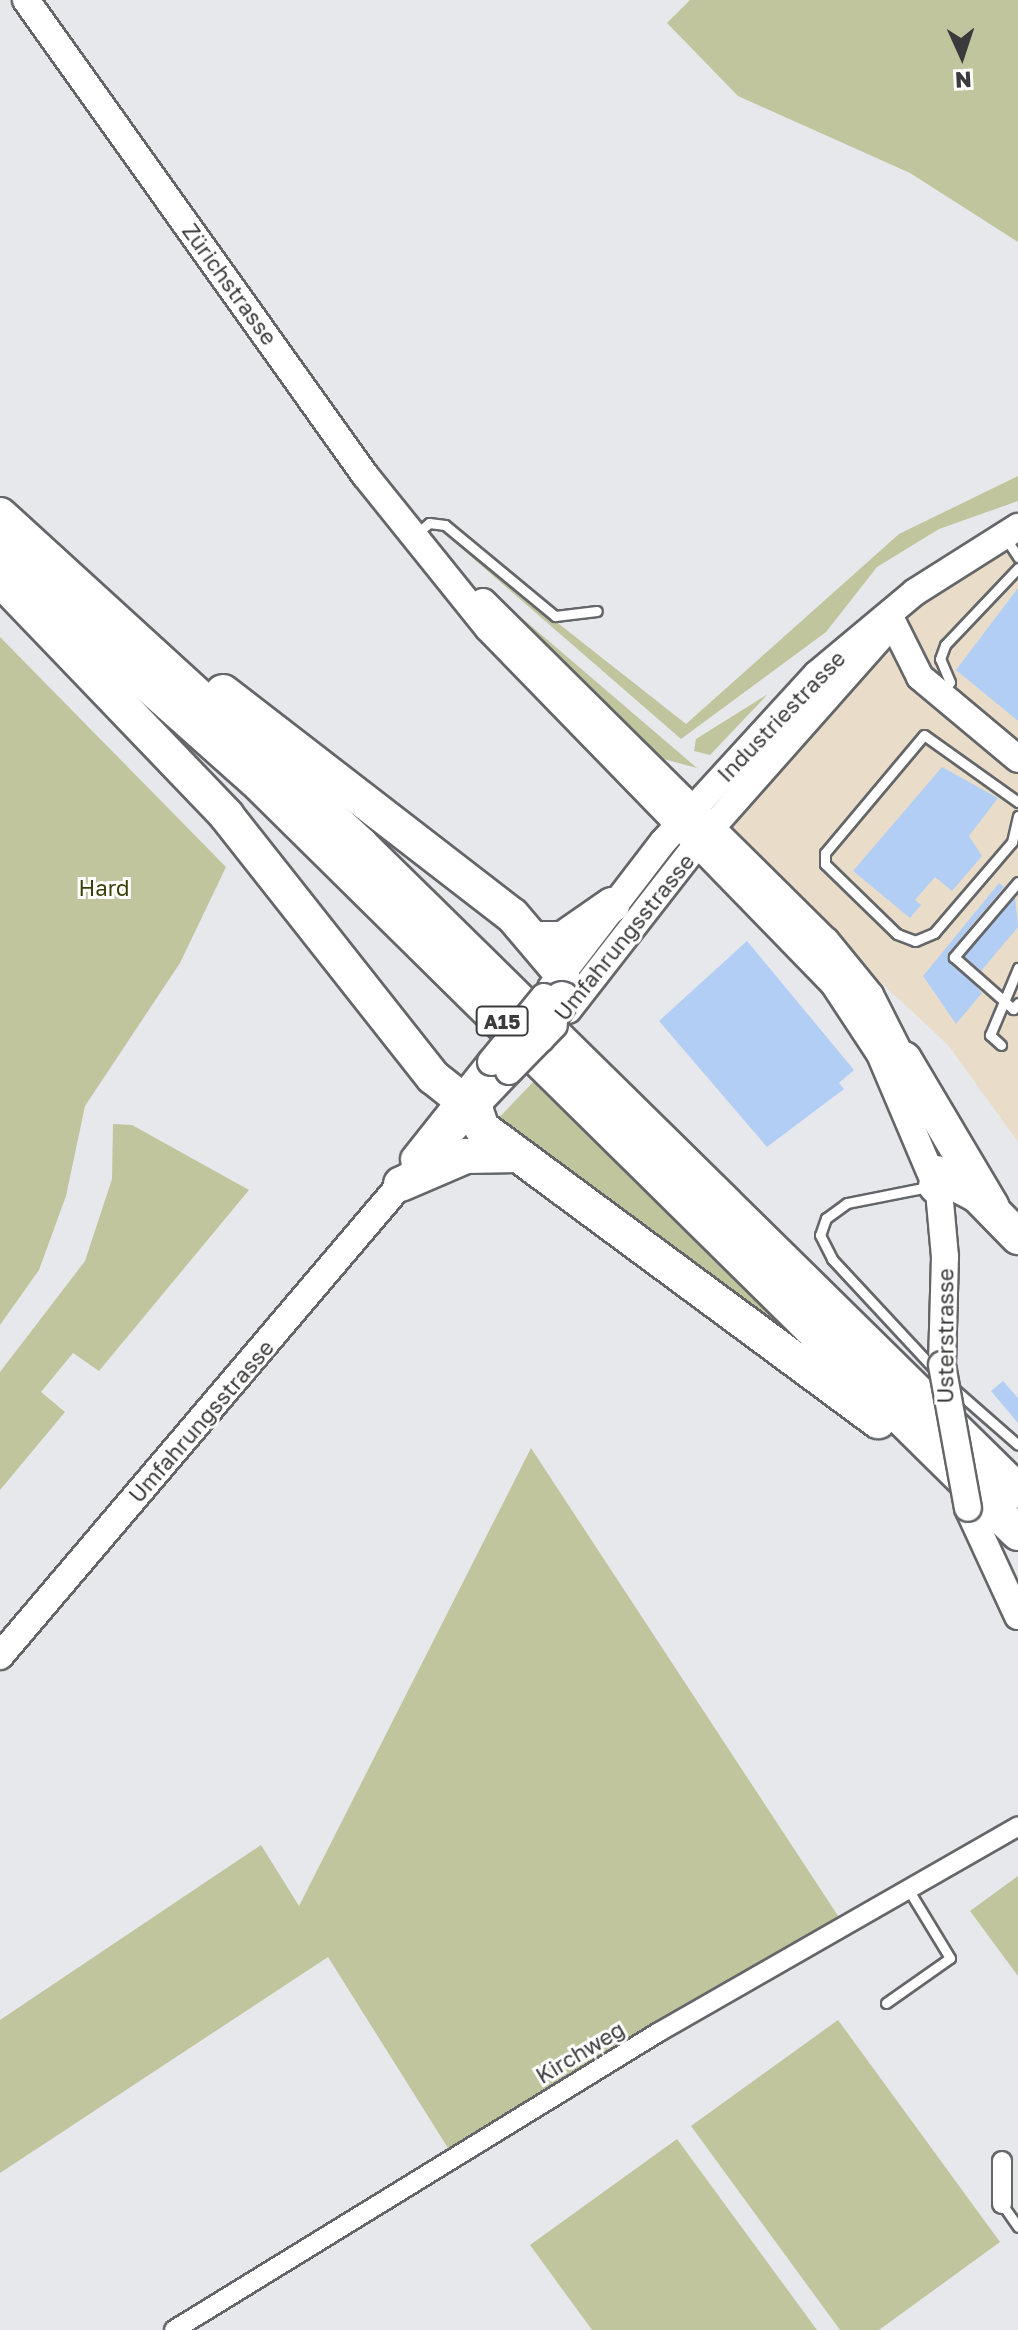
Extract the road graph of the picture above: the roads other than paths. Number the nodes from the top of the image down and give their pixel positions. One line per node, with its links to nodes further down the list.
1 (26, 0): 4 (main road, Zürichstrasse)
2 (0, 515): 9 (highway, A15)
3 (1010, 530): 6 (lane); 11 (main road, Industriestrasse)
4 (414, 537): 10 (lane); 18 (main road, Zürichstrasse)
5 (0, 553): 37 (highway, A15)
6 (1018, 557)
7 (1018, 568): 14 (lane)
8 (0, 579): 30 (highway)
9 (77, 586): 21 (highway); 37 (highway, A15)
10 (597, 611)
11 (889, 615): 12 (main road, Industriestrasse); 13 (main road); 18 (main road, Industriestrasse)
12 (858, 662): 13 (main road); 18 (main road, Industriestrasse)
13 (911, 667): 14 (main road)
14 (941, 696): 15 (main road)
15 (1018, 759)
16 (1018, 802): 17 (lane)
17 (1018, 816)
18 (696, 825): 20 (main road, Umfahrungsstrasse); 23 (main road, Umfahrungsstrasse); 28 (main road, Usterstrasse); 33 (main road, Usterstrasse)
19 (1018, 882): 24 (lane)
20 (612, 905): 21 (highway); 23 (main road, Umfahrungsstrasse)
21 (538, 939): 23 (highway)
22 (1018, 968): 24 (lane)
23 (559, 995): 26 (highway, bridge); 29 (main road, Umfahrungsstrasse, bridge)
24 (1004, 1002): 25 (lane); 27 (lane)
25 (1018, 1003)
26 (538, 1036): 29 (main road, Umfahrungsstrasse, bridge)
27 (1001, 1045)
28 (904, 1059): 33 (main road, Usterstrasse); 34 (highway)
29 (500, 1066): 30 (main road, Umfahrungsstrasse)
30 (468, 1103): 31 (highway); 32 (main road, Umfahrungsstrasse)
31 (518, 1155): 32 (highway); 37 (highway)
32 (401, 1184): 40 (main road, Umfahrungsstrasse)
33 (936, 1186): 34 (highway); 36 (lane); 39 (main road, Usterstrasse, bridge)
34 (992, 1207): 35 (highway)
35 (1018, 1237)
36 (1018, 1445)
37 (1004, 1499): 38 (highway, A15)
38 (1018, 1533)
39 (1018, 1616)
40 (0, 1656)
41 (1018, 1826): 42 (street, Kirchweg)
42 (908, 1889): 43 (lane); 47 (street, Kirchweg)
43 (886, 2003)
44 (1002, 2161): 45 (street)
45 (1002, 2204): 46 (lane)
46 (1018, 2227)
47 (174, 2330)

